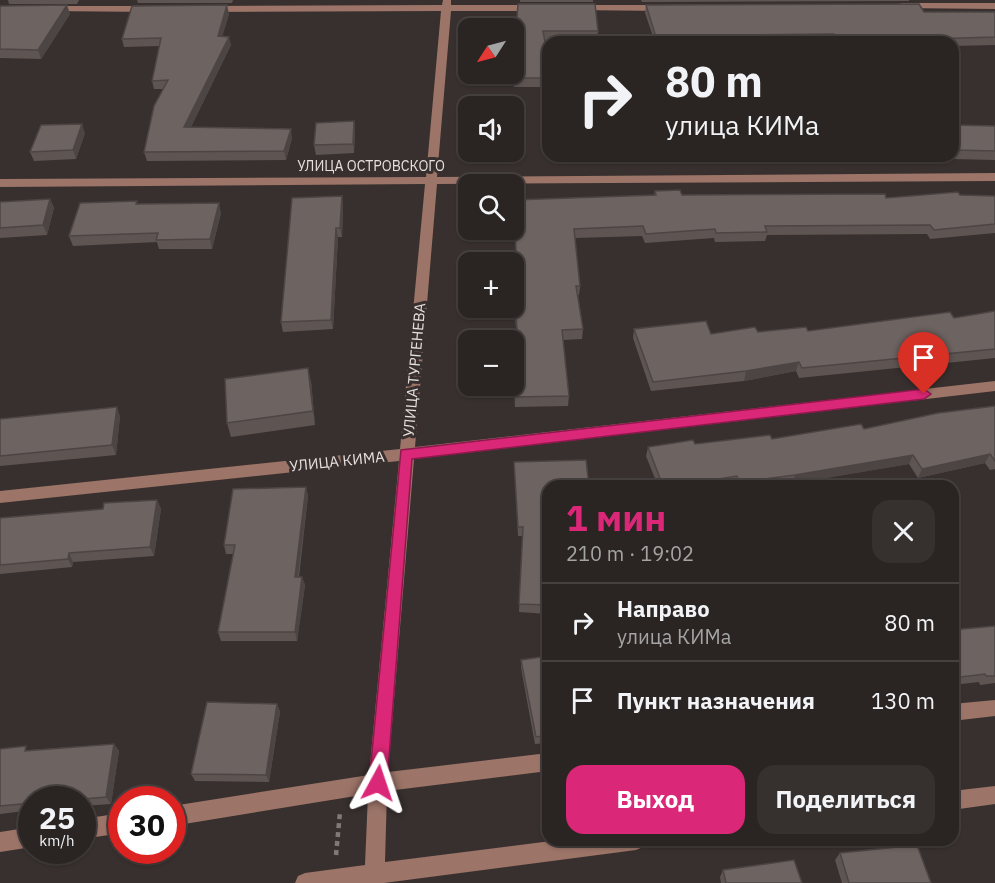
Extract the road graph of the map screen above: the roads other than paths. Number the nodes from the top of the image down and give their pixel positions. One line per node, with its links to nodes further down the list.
1 (447, 4): 4 (street); 9 (street); 11 (street, УЛИЦА ТУРГЕНЕВА)
2 (888, 6): 3 (street)
3 (995, 6)
4 (542, 8)
5 (566, 8): 6 (street)
6 (673, 8)
7 (35, 9): 8 (street)
8 (165, 9)
9 (200, 9)
10 (995, 177): 11 (street, УЛИЦА ОСТРОВСКОГО)
11 (432, 180): 12 (street, УЛИЦА ОСТРОВСКОГО); 14 (street, УЛИЦА ТУРГЕНЕВА)
12 (0, 183)
13 (995, 386): 14 (street, УЛИЦА КИМА)
14 (406, 454): 15 (street, УЛИЦА КИМА); 19 (street, УЛИЦА ТУРГЕНЕВА)
15 (0, 497)
16 (995, 708): 17 (street)
17 (959, 712)
18 (542, 763): 19 (street)
19 (378, 783): 22 (street); 26 (street, УЛИЦА ТУРГЕНЕВА)
20 (995, 795): 21 (street)
21 (959, 800)
22 (186, 814)
23 (18, 839): 24 (street)
24 (0, 842)
25 (595, 846): 26 (street)
26 (374, 878): 27 (street)
27 (305, 883)

